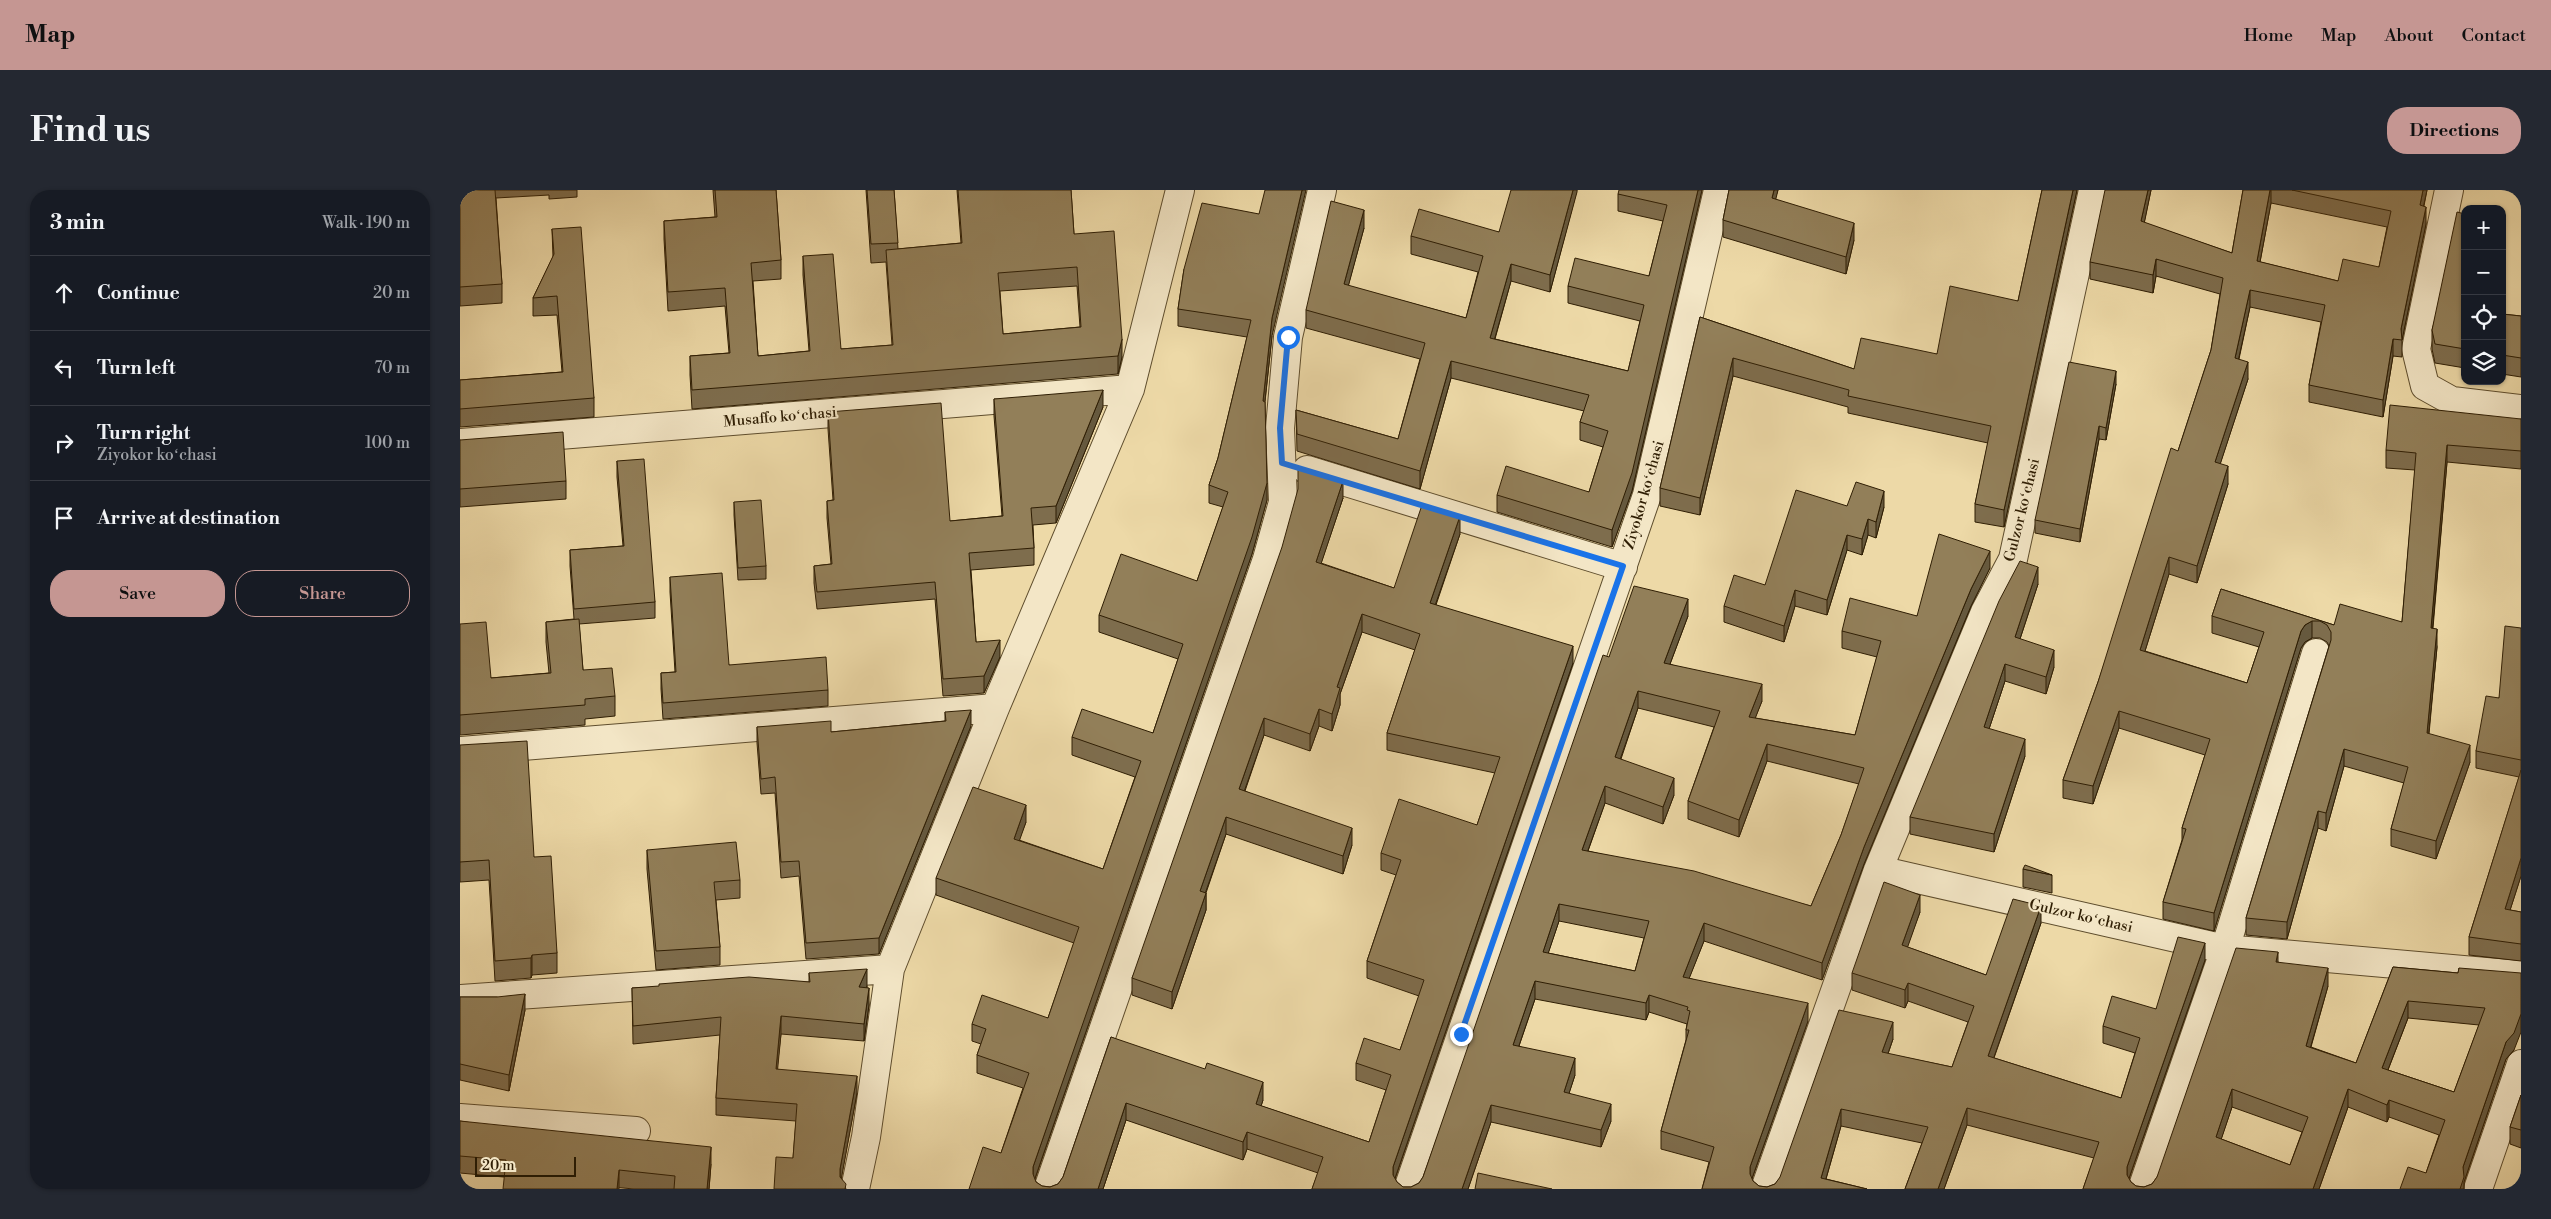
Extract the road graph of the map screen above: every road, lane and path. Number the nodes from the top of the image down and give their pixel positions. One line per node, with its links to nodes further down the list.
1 (1180, 190): 6 (street)
2 (1322, 190): 9 (street)
3 (1718, 190): 10 (street, Ziyokor koʻchasi)
4 (2093, 190): 14 (street, Gulzor koʻchasi)
5 (2449, 190): 7 (street)
6 (1130, 389): 8 (street, Musaffo koʻchasi); 12 (street)
7 (2521, 409)
8 (460, 443)
9 (1282, 463): 10 (street); 23 (street)
10 (1623, 566): 24 (street, Ziyokor koʻchasi)
11 (2316, 653): 15 (street)
12 (995, 708): 13 (street); 16 (street)
13 (460, 751)
14 (1878, 870): 15 (street, Gulzor koʻchasi); 25 (street, Gulzor koʻchasi)
15 (2225, 949): 17 (street, Gulzor koʻchasi); 26 (street)
16 (890, 969): 18 (street); 22 (street)
17 (2521, 976)
18 (460, 999)
19 (2521, 1064): 27 (street)
20 (460, 1118): 21 (street)
21 (636, 1132)
22 (855, 1189)
23 (1048, 1189)
24 (1408, 1189)
25 (1764, 1189)
26 (2142, 1189)
27 (2478, 1189)

